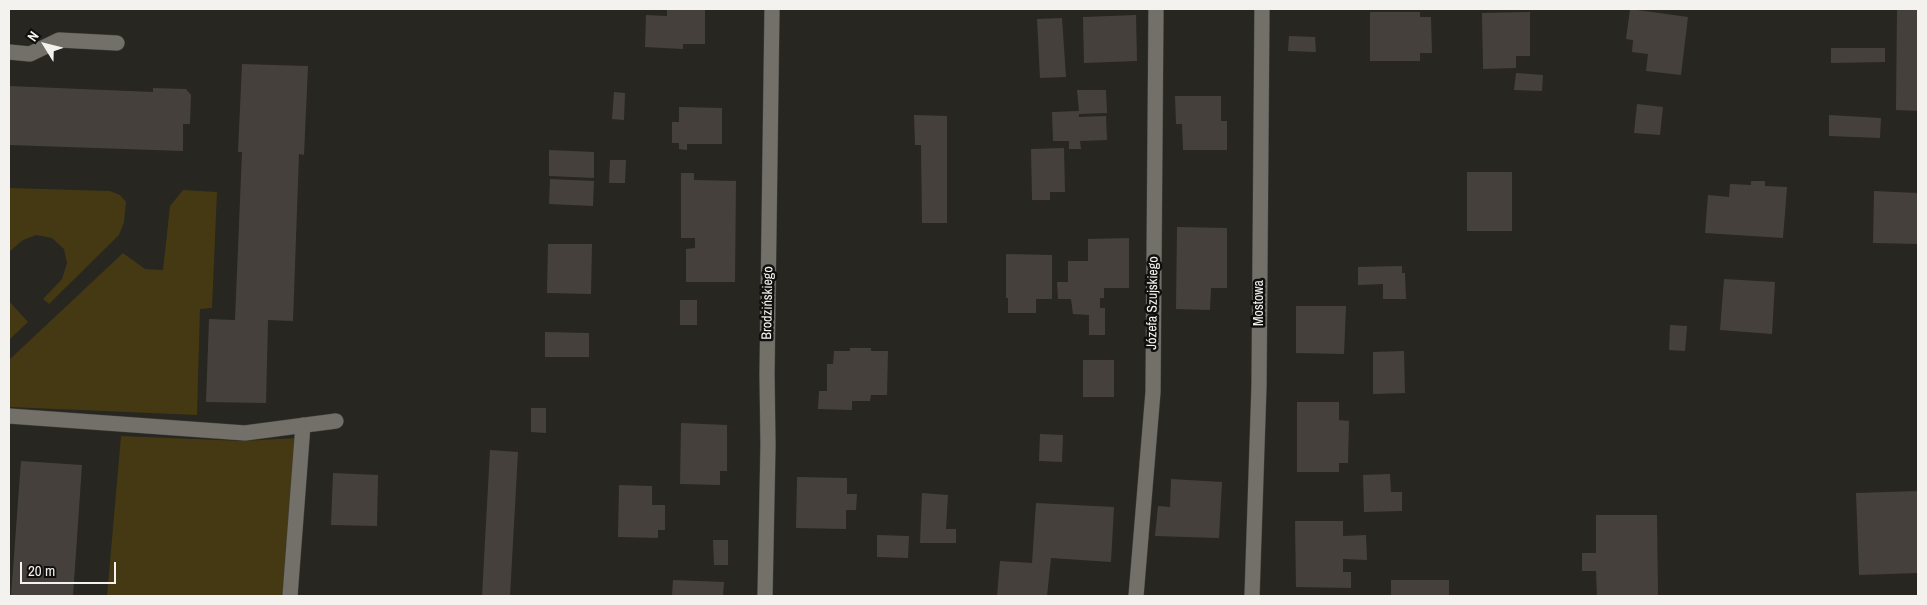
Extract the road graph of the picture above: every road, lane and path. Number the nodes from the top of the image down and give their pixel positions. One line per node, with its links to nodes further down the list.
1 (772, 9): 10 (street, Brodzińskiego)
2 (1156, 9): 11 (street, Józefa Szujskiego)
3 (1262, 9): 12 (street, Mostowa)
4 (118, 43): 5 (street)
5 (9, 52)
6 (9, 416): 8 (street)
7 (336, 421): 8 (street)
8 (303, 425): 9 (street)
9 (290, 596)
10 (765, 596)
11 (1136, 596)
12 (1252, 596)

